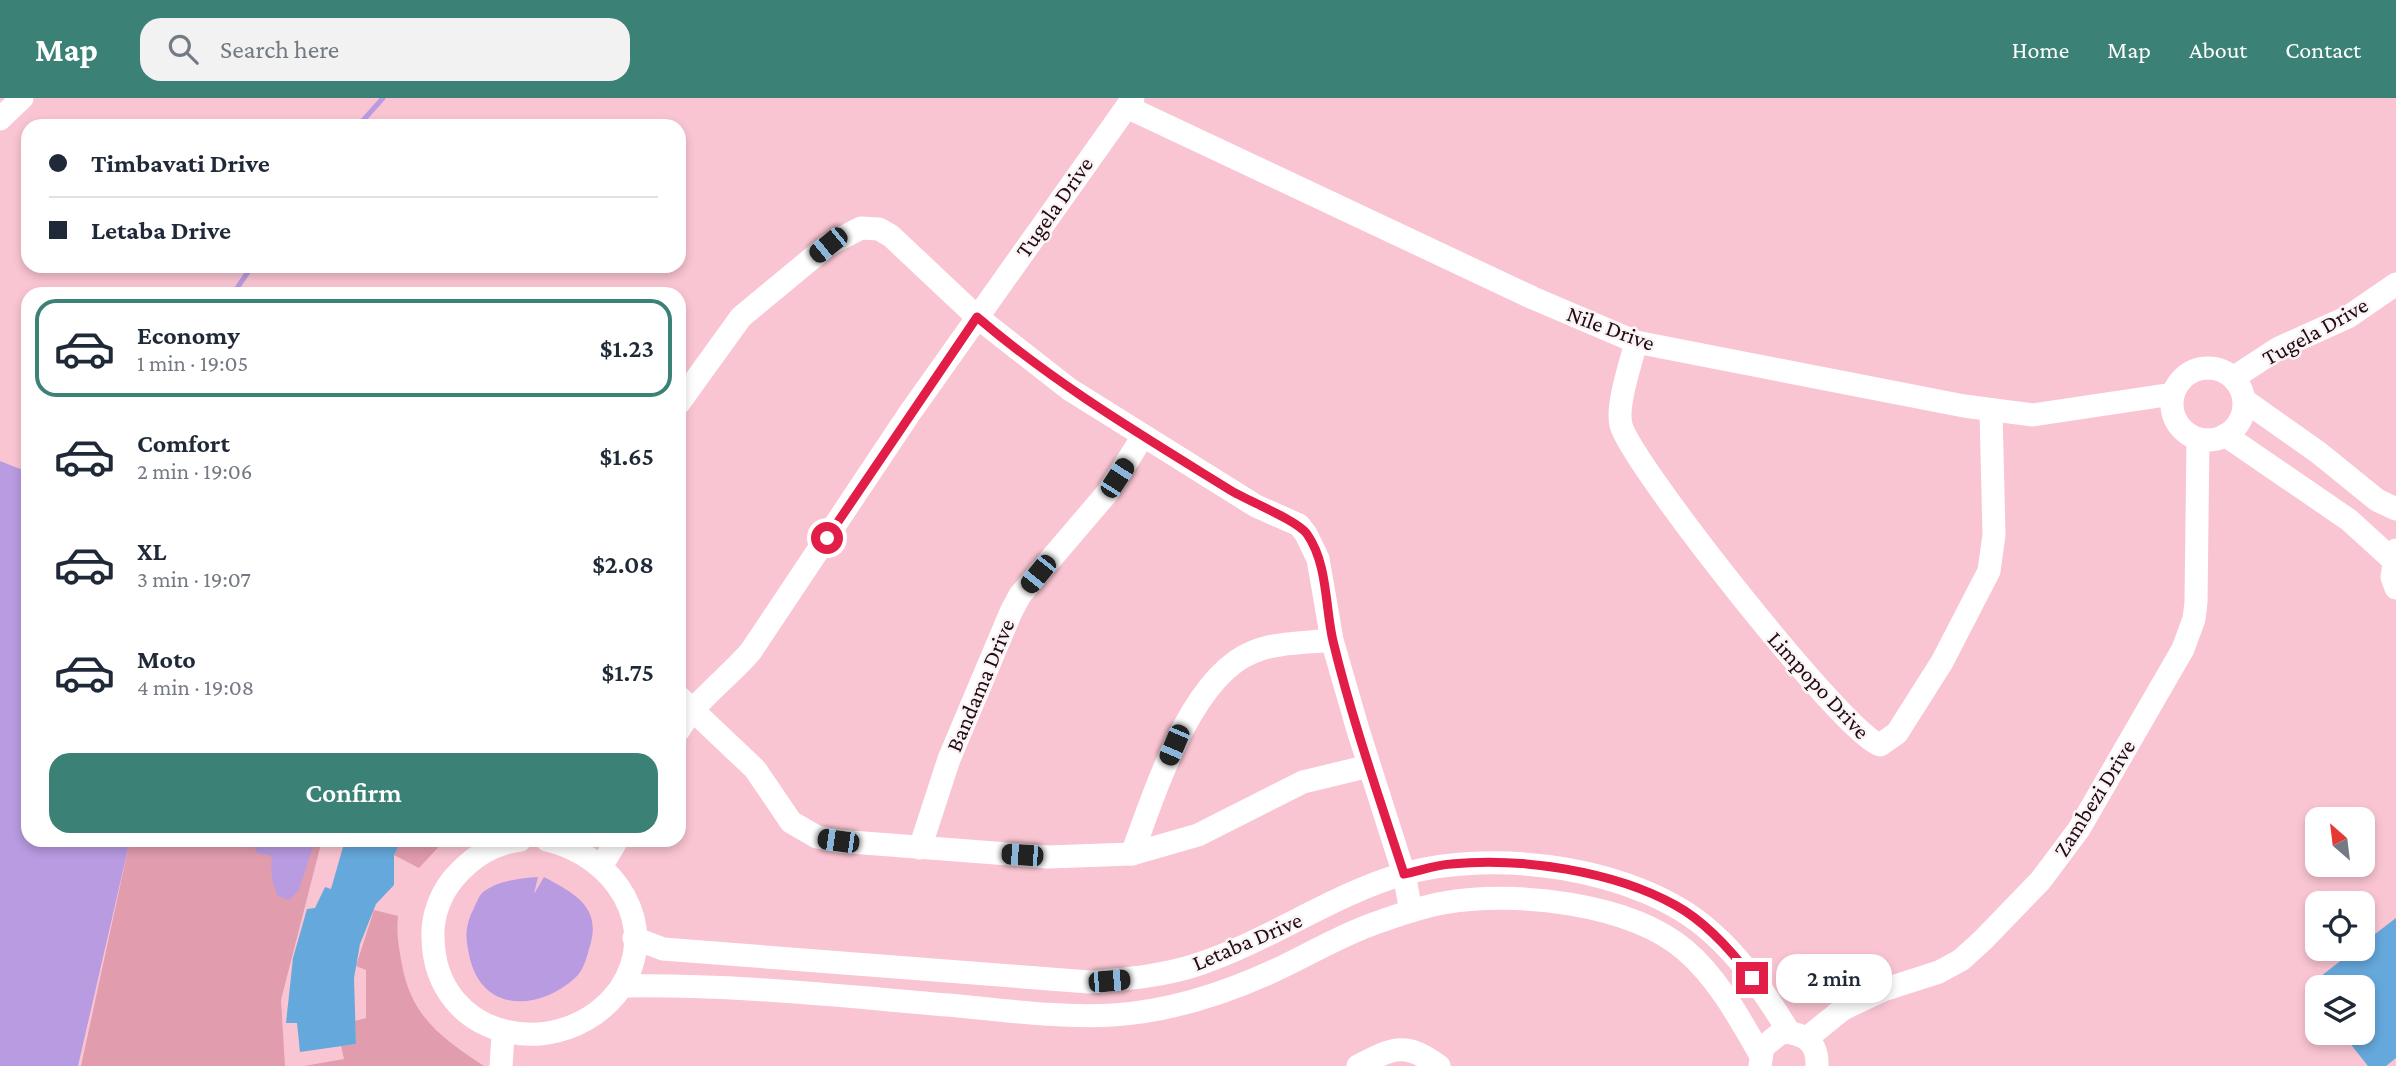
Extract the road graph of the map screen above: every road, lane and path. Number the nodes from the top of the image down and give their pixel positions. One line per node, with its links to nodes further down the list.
1 (22, 98): 3 (street)
2 (1130, 102): 5 (street, Tugela Drive); 6 (street, Nile Drive)
3 (0, 119)
4 (2396, 284): 7 (street, Tugela Drive)
5 (977, 317): 8 (street); 13 (street); 19 (street, Tugela Drive)
6 (1636, 342): 11 (street, Nile Drive); 11 (street, Limpopo Drive)
7 (2233, 378): 9 (street); 10 (street)
8 (686, 392)
9 (2173, 394): 11 (street, Nile Drive); 14 (street)
10 (2244, 400): 12 (street); 15 (street)
11 (1992, 411)
12 (2225, 435): 14 (street); 16 (street)
13 (1143, 436): 18 (street); 24 (street, Bandama Drive)
14 (2198, 439): 31 (street, Zambezi Drive)
15 (2396, 509)
16 (2394, 554): 17 (street)
17 (2396, 588)
18 (1332, 640): 20 (street); 25 (street)
19 (686, 703): 24 (street)
20 (1369, 766): 25 (street); 27 (street)
21 (493, 847): 32 (street)
22 (575, 847): 26 (street)
23 (613, 847): 26 (street)
24 (920, 848): 25 (street)
25 (1132, 854)
26 (602, 865): 29 (street)
27 (1404, 874): 28 (street); 29 (street, Letaba Drive); 31 (street, Letaba Drive)
28 (1411, 911): 30 (street, Letaba Drive); 33 (street, Letaba Drive)
29 (634, 938): 30 (street)
30 (622, 986): 32 (street)
31 (1798, 1035): 33 (street, Zambezi Drive); 37 (street, Letaba Drive)
32 (503, 1036): 34 (street)
33 (1760, 1060)
34 (502, 1066)
35 (1358, 1066): 36 (street)
36 (1438, 1066)
37 (1817, 1066)

